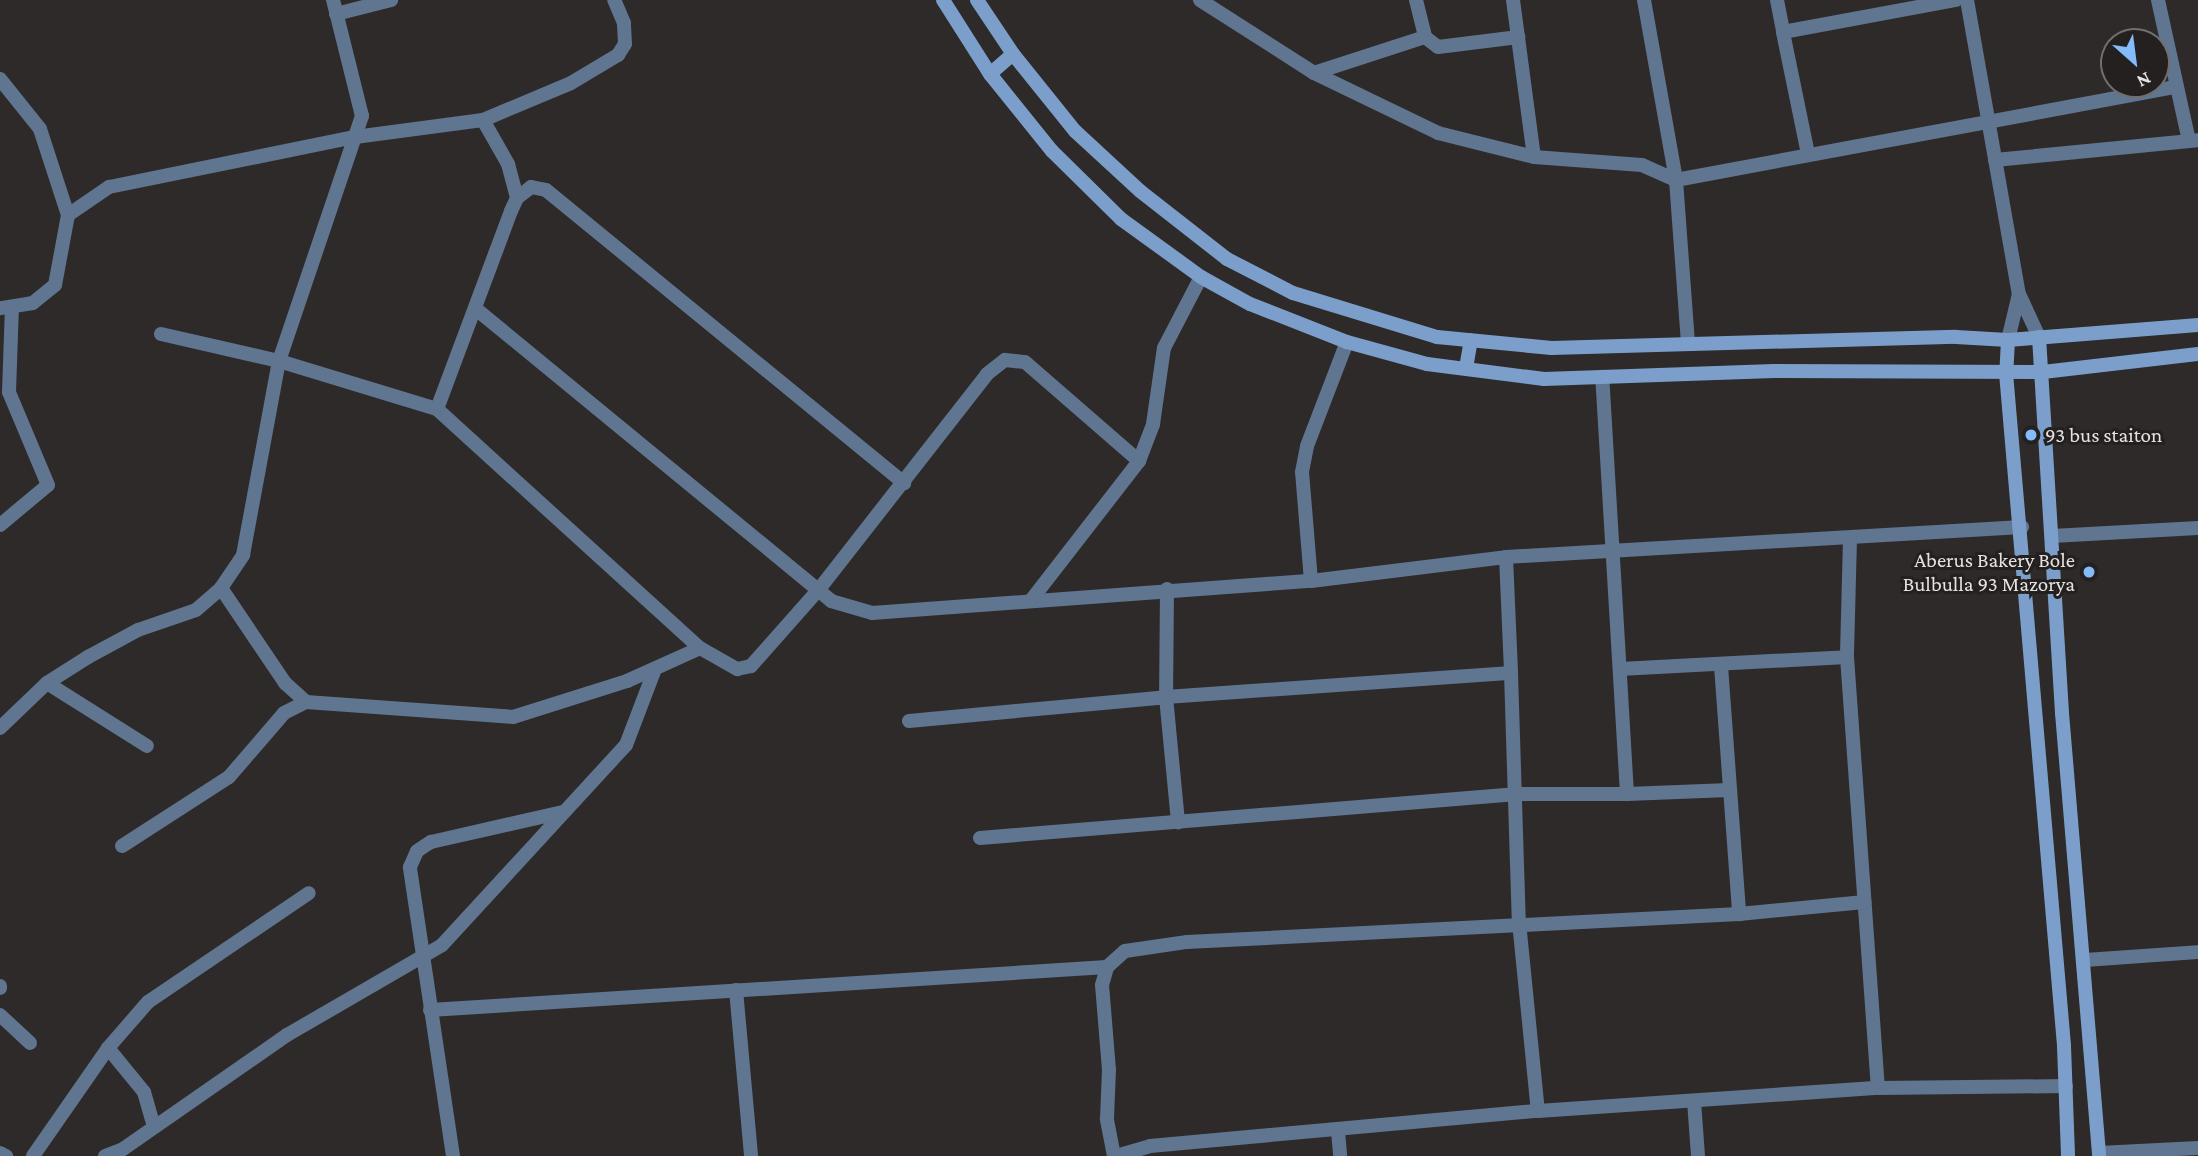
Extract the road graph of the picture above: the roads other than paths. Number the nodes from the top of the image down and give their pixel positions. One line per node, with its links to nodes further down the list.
1 (391, 0): 13 (street)
2 (614, 0): 22 (street)
3 (943, 0): 19 (main road)
4 (977, 0): 17 (main road)
5 (1200, 0): 18 (street)
6 (1416, 0): 15 (street)
7 (1513, 0): 16 (street)
8 (1644, 0): 29 (street)
9 (1777, 0): 14 (street)
10 (1956, 0): 14 (street)
11 (1967, 0): 23 (street)
12 (2158, 0): 21 (street)
13 (334, 7): 24 (street)
14 (1783, 32): 26 (street)
15 (1425, 37): 16 (street); 18 (street)
16 (1518, 37): 27 (street)
17 (1013, 54): 19 (main road); 39 (main road)
18 (1314, 73): 27 (street)
19 (990, 74): 32 (main road)
20 (0, 79): 31 (street)
21 (2175, 87): 23 (street); 25 (street)
22 (483, 120): 24 (street); 30 (street)
23 (1989, 124): 26 (street); 28 (street)
24 (355, 137): 31 (street); 44 (street)
25 (2194, 140): 28 (street)
26 (1808, 154): 29 (street)
27 (1534, 157): 29 (street)
28 (1996, 160): 33 (street)
29 (1676, 180): 42 (street)
30 (517, 198): 35 (street); 51 (street)
31 (68, 215): 34 (street)
32 (1201, 277): 41 (main road); 50 (street)
33 (2019, 294): 38 (street); 40 (street)
34 (6, 308): 52 (street)
35 (476, 309): 49 (street); 61 (street)
36 (2198, 325): 38 (main road)
37 (161, 334): 44 (street)
38 (2039, 337): 40 (main road); 46 (main road)
39 (1471, 340): 42 (main road); 45 (main road)
40 (2008, 341): 42 (main road); 47 (main road)
41 (1347, 342): 45 (main road); 59 (street)
42 (1688, 343)
43 (2198, 354): 46 (main road)
44 (279, 361): 49 (street); 60 (street)
45 (1466, 369): 48 (main road)
46 (2043, 372): 47 (main road); 55 (main road)
47 (2006, 373): 48 (main road); 53 (main road)
48 (1602, 377): 57 (street)
49 (437, 409): 64 (street)
50 (1139, 461): 51 (street); 63 (street)
51 (904, 483): 61 (street)
52 (0, 525)
53 (2022, 527): 56 (street); 96 (main road)
54 (2198, 528): 55 (street)
55 (2052, 536): 89 (main road)
56 (1850, 539): 57 (street); 65 (street)
57 (1611, 551): 58 (street); 68 (street)
58 (1506, 557): 59 (street); 69 (street)
59 (1311, 581): 62 (street)
60 (221, 588): 70 (street); 72 (street)
61 (820, 588): 63 (street); 64 (street)
62 (1167, 589): 63 (street); 71 (street)
63 (1032, 599)
64 (699, 648): 67 (street)
65 (1847, 657): 66 (street); 84 (street)
66 (1721, 666): 68 (street); 76 (street)
67 (655, 669): 72 (street); 79 (street)
68 (1620, 669): 78 (street)
69 (1511, 673): 71 (street); 77 (street)
70 (47, 683): 74 (street); 75 (street)
71 (1166, 697): 73 (street); 80 (street)
72 (306, 702): 82 (street)
73 (909, 721)
74 (0, 727)
75 (147, 746)
76 (1729, 790): 78 (street); 85 (street)
77 (1517, 794): 78 (street); 80 (street); 86 (street)
78 (1626, 794)
79 (564, 812): 88 (street); 88 (street)
80 (1178, 821): 81 (street)
81 (980, 838)
82 (122, 846)
83 (309, 893): 95 (street)
84 (1864, 902): 85 (street); 97 (street)
85 (1739, 914): 86 (street)
86 (1519, 922): 90 (street); 99 (street)
87 (2198, 952): 89 (street)
88 (422, 959): 92 (street); 100 (street)
89 (2085, 960): 105 (main road)
90 (1107, 967): 91 (street); 111 (street)
91 (736, 990): 92 (street); 110 (street)
92 (430, 1010): 109 (street)
93 (0, 1015): 94 (street)
94 (30, 1043)
95 (107, 1048): 100 (street); 107 (street)
96 (2066, 1086): 97 (street); 114 (main road)
97 (1878, 1088): 98 (street)
98 (1693, 1101): 99 (street); 113 (street)
99 (1538, 1111): 101 (street)
100 (153, 1127): 104 (street)
101 (1338, 1131): 111 (street); 112 (street)
102 (2198, 1148): 105 (street)
103 (0, 1153): 106 (street)
104 (126, 1153): 108 (street)
105 (2099, 1154)
106 (6, 1156)
107 (33, 1156)
108 (106, 1156)
109 (453, 1156)
110 (751, 1156)
111 (1115, 1156)
112 (1340, 1156)
113 (1698, 1156)
114 (2068, 1156)

